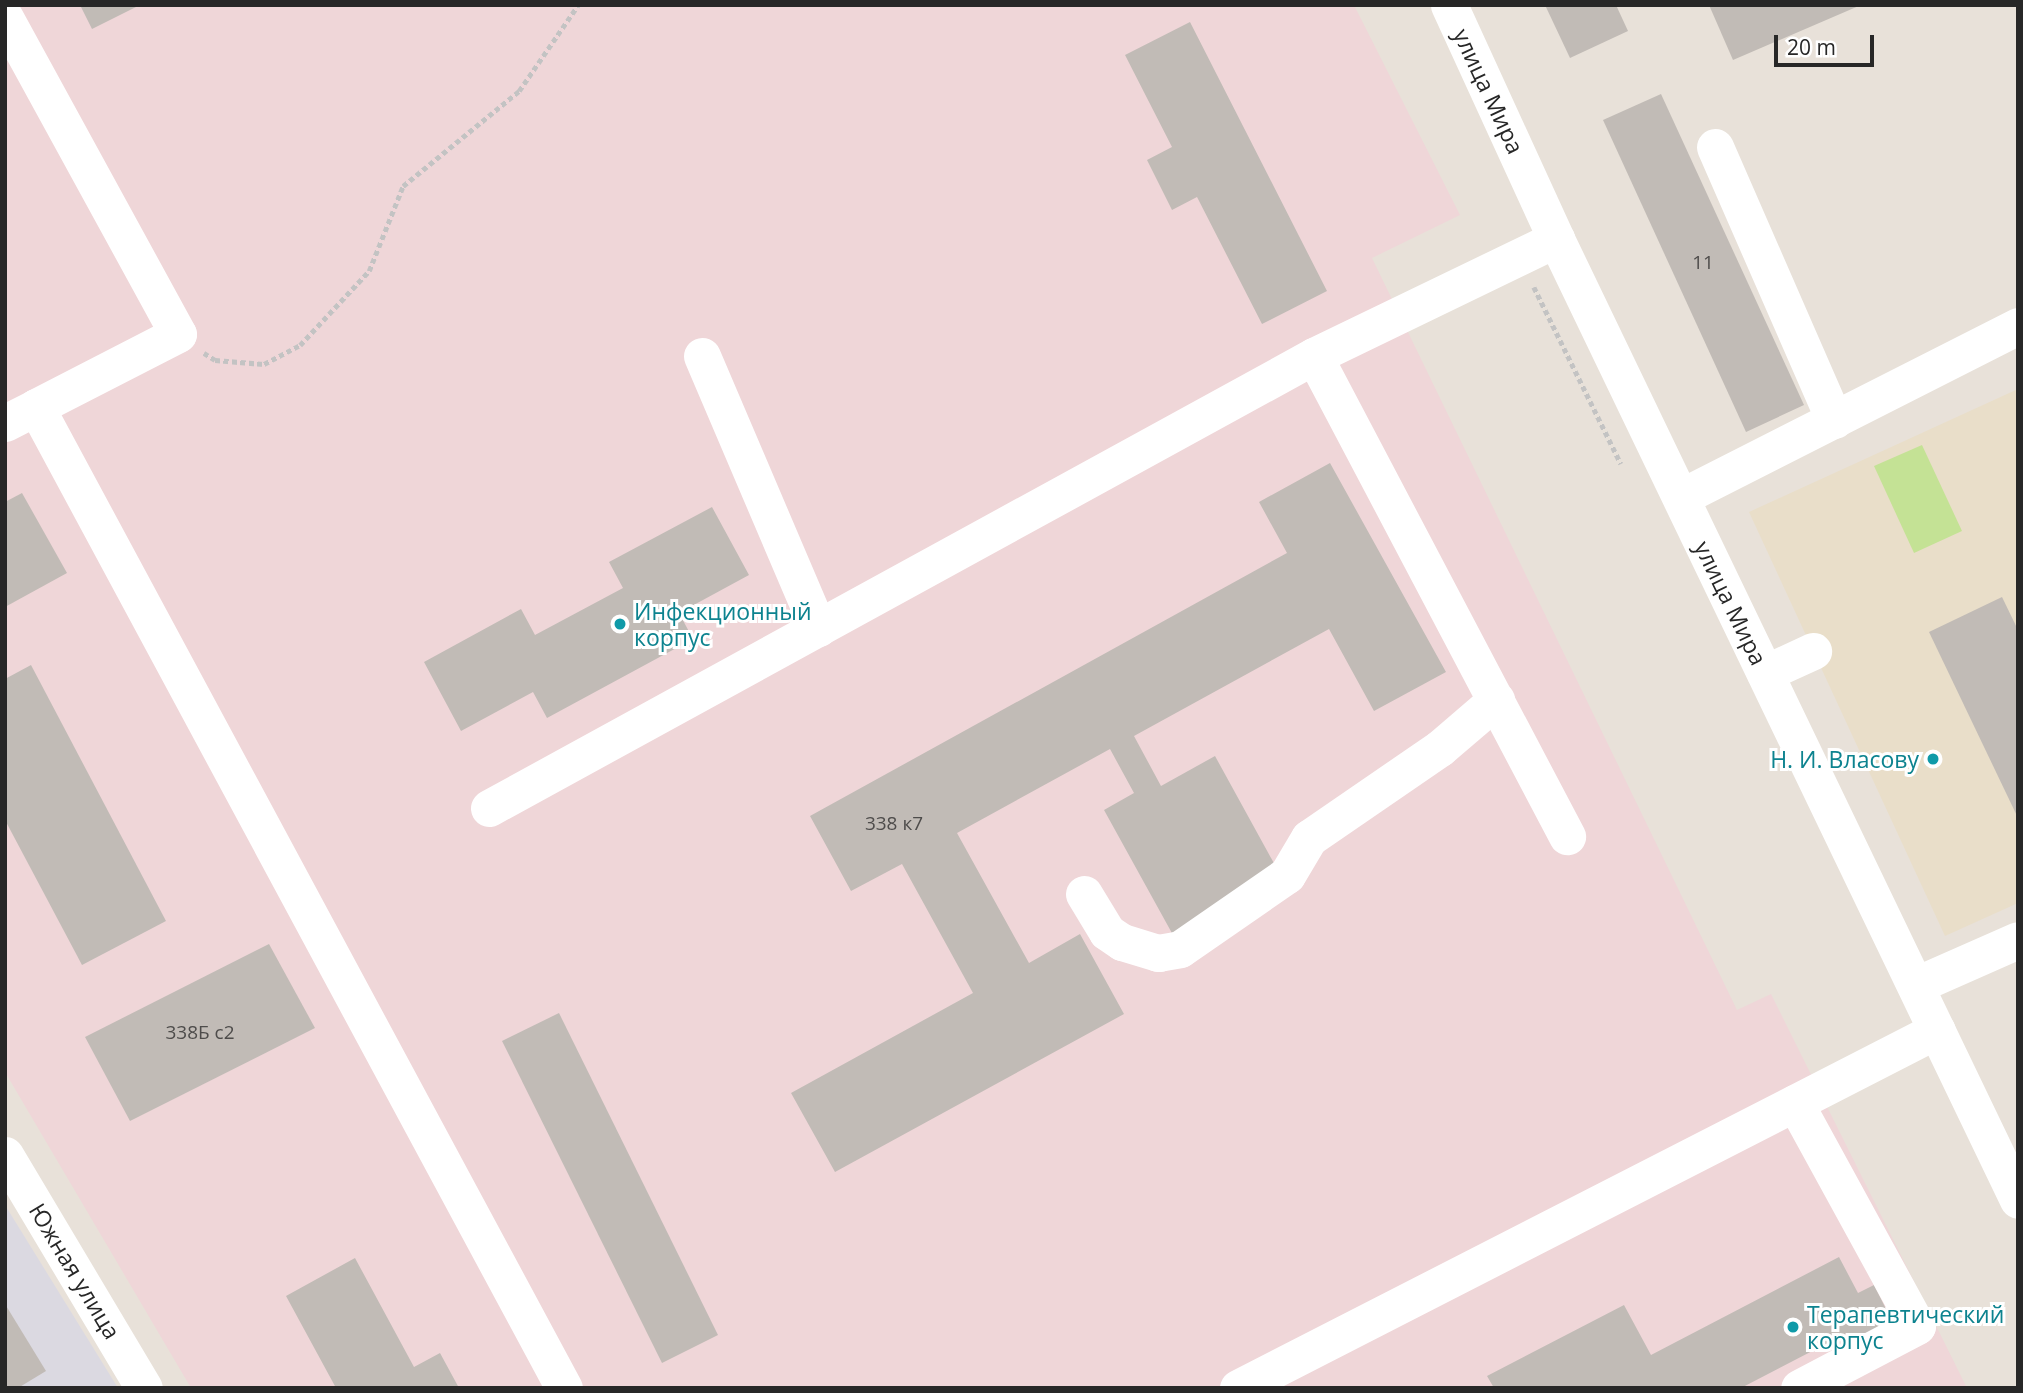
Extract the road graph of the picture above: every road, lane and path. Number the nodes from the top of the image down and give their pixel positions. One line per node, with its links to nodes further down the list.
1 (578, 5): 7 (path)
2 (1449, 5): 5 (street, улица Мира)
3 (5, 18): 7 (street)
4 (1715, 147): 11 (street)
5 (1556, 239): 9 (street); 12 (street, улица Мира)
6 (2018, 326): 11 (street)
7 (178, 334): 10 (street)
8 (702, 356): 13 (street)
9 (1314, 356): 13 (street); 16 (street)
10 (21, 415): 27 (street)
11 (1833, 419): 12 (street)
12 (1681, 496): 15 (street, улица Мира)
13 (818, 628): 17 (street)
14 (1813, 651): 15 (street)
15 (1765, 673): 21 (street, улица Мира)
16 (1496, 700): 18 (street); 19 (street)
17 (489, 808)
18 (1567, 836)
19 (1084, 894)
20 (2018, 940): 21 (street)
21 (1916, 985): 22 (street, улица Мира)
22 (1937, 1030): 23 (street); 25 (street, улица Мира)
23 (1795, 1103): 28 (street); 29 (street)
24 (5, 1155): 26 (street, Южная улица)
25 (2018, 1200)
26 (144, 1388)
27 (564, 1388)
28 (1238, 1388)
29 (1799, 1388)

